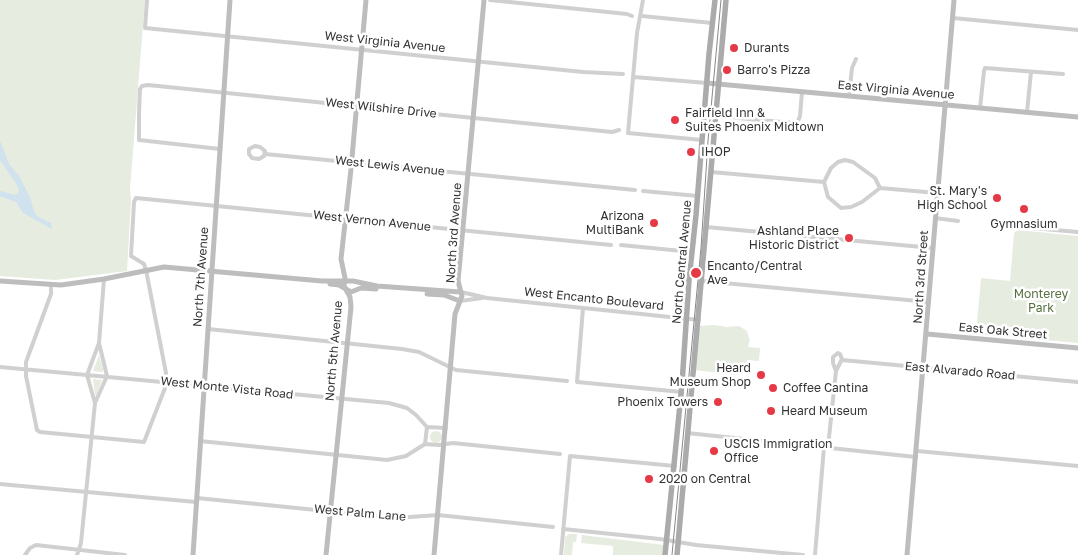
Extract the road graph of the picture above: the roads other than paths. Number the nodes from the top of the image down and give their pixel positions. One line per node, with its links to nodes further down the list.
1 (147, 0): 15 (street, West Virginia Avenue)
2 (230, 0): 15 (street, North 7th Avenue)
3 (366, 0): 16 (street, North 5th Avenue)
4 (484, 0): 18 (street, North 3rd Avenue)
5 (490, 0): 10 (street)
6 (643, 0): 11 (street)
7 (715, 0): 13 (main road, North Central Avenue)
8 (726, 0): 23 (main road, North Central Avenue)
9 (954, 0): 12 (street, North 3rd Street)
10 (632, 16)
11 (642, 16): 13 (street); 22 (street)
12 (953, 18): 14 (street); 27 (street, North 3rd Street)
13 (712, 23): 23 (main road, North Central Avenue)
14 (1078, 30)
15 (227, 36): 16 (street, West Virginia Avenue); 25 (street, North 7th Avenue)
16 (362, 50): 18 (street, West Virginia Avenue); 28 (street, North 5th Avenue)
17 (856, 59): 26 (street)
18 (479, 61): 20 (street, West Virginia Avenue); 33 (street, North 3rd Avenue)
19 (1031, 72): 21 (street); 29 (street); 30 (street)
20 (624, 74)
21 (1063, 74)
22 (634, 76): 23 (street); 35 (street)
23 (712, 84): 24 (street, East Virginia Avenue); 31 (main road, North Central Avenue); 35 (main road, North Central Avenue)
24 (802, 92): 26 (street, East Virginia Avenue); 31 (street)
25 (223, 93): 28 (street, West Wilshire Drive); 36 (street, North 7th Avenue); 36 (street, West Wilshire Drive)
26 (849, 96): 27 (street, East Virginia Avenue)
27 (945, 104): 29 (street, East Virginia Avenue); 45 (street, North 3rd Street)
28 (357, 106): 33 (street, West Wilshire Drive); 38 (street, North 5th Avenue)
29 (980, 108): 30 (street, East Virginia Avenue)
30 (1027, 112): 32 (street, East Virginia Avenue)
31 (716, 116): 39 (main road, North Central Avenue)
32 (1078, 117)
33 (474, 118): 34 (street, West Wilshire Drive); 40 (street, North 3rd Avenue)
34 (619, 130)
35 (702, 140): 46 (main road, North Central Avenue)
36 (220, 149): 47 (street, North 7th Avenue)
37 (265, 154): 38 (street, West Lewis Avenue)
38 (352, 162): 40 (street, West Lewis Avenue); 48 (street, North 5th Avenue)
39 (711, 172): 41 (street); 52 (main road, North Central Avenue)
40 (468, 174): 43 (street, West Lewis Avenue); 53 (street, North 3rd Avenue)
41 (824, 182): 42 (street); 42 (street)
42 (880, 188): 45 (street)
43 (634, 190)
44 (643, 191): 46 (street)
45 (937, 193): 49 (street, North 3rd Street)
46 (698, 196): 58 (main road, North Central Avenue)
47 (216, 205): 48 (street, West Vernon Avenue); 60 (street, West Vernon Avenue); 61 (street, North 7th Avenue)
48 (346, 218): 53 (street, West Vernon Avenue); 59 (street, North 5th Avenue)
49 (935, 218): 50 (street); 57 (street, North 3rd Street)
50 (958, 221)
51 (997, 225): 54 (street)
52 (706, 227): 57 (street); 66 (main road, North Central Avenue)
53 (462, 230): 55 (street, West Vernon Avenue); 70 (street, North 3rd Avenue)
54 (1078, 232)
55 (611, 245)
56 (621, 246): 58 (street)
57 (933, 248): 73 (street, North 3rd Street)
58 (692, 252): 75 (main road, North Central Avenue)
59 (343, 269): 65 (street); 67 (street, North 5th Avenue)
60 (146, 270): 61 (street, West Encanto Boulevard); 62 (street, West Encanto Boulevard); 91 (street)
61 (212, 270): 64 (street, West Encanto Boulevard); 77 (street, North 7th Avenue)
62 (104, 279): 68 (street, West Encanto Boulevard); 79 (street)
63 (0, 281): 68 (street, West Encanto Boulevard)
64 (322, 281): 65 (street, West Encanto Boulevard); 69 (street, West Encanto Boulevard)
65 (334, 281): 67 (street, West Encanto Boulevard)
66 (702, 281): 73 (street); 76 (main road, North Central Avenue)
67 (345, 282): 69 (street, North 5th Avenue); 70 (street, West Encanto Boulevard)
68 (51, 285): 86 (street)
69 (346, 289): 72 (street, West Encanto Boulevard); 80 (street, North 5th Avenue)
70 (460, 292): 71 (street, West Encanto Boulevard); 72 (street, North 3rd Avenue)
71 (487, 298): 72 (street, West Encanto Boulevard); 74 (street, West Encanto Boulevard)
72 (460, 300): 84 (street, North 3rd Avenue)
73 (929, 302): 78 (street, North 3rd Street)
74 (583, 308): 75 (street, West Encanto Boulevard); 94 (street)
75 (686, 319): 76 (street, West Encanto Boulevard); 94 (main road, North Central Avenue)
76 (699, 320): 99 (main road, North Central Avenue)
77 (208, 329): 80 (street); 93 (street, North 7th Avenue)
78 (927, 334): 81 (street, East Oak Street); 85 (street, North 3rd Street)
79 (99, 343): 88 (street); 89 (street)
80 (347, 344): 84 (street); 95 (street, North 5th Avenue)
81 (1078, 348)
82 (842, 360): 85 (street, East Alvarado Road); 87 (street); 87 (street)
83 (0, 367): 86 (street, West Monte Vista Road)
84 (450, 367): 90 (street); 98 (street, North 3rd Avenue)
85 (924, 368): 92 (street, East Alvarado Road); 106 (street, North 3rd Street)
86 (26, 369): 88 (street, West Monte Vista Road); 100 (street)
87 (836, 371): 104 (street)
88 (87, 375): 89 (street, West Monte Vista Road); 96 (street)
89 (107, 376): 91 (street, West Monte Vista Road); 96 (street)
90 (567, 381)
91 (166, 382): 93 (street, West Monte Vista Road); 100 (street)
92 (1078, 382)
93 (204, 385): 95 (street, West Monte Vista Road); 101 (street, North 7th Avenue)
94 (682, 392): 108 (main road, North Central Avenue)
95 (341, 399): 97 (street, West Monte Vista Road); 107 (street, North 5th Avenue)
96 (95, 403): 100 (street)
97 (427, 427): 98 (street); 102 (street)
98 (446, 428): 103 (street, North 3rd Avenue)
99 (687, 434): 104 (street); 117 (main road, North Central Avenue)
100 (92, 438): 111 (street)
101 (200, 441): 107 (street); 112 (street, North 7th Avenue)
102 (425, 444): 103 (street); 107 (street)
103 (444, 444): 105 (street); 114 (street, North 3rd Avenue)
104 (826, 447): 106 (street); 131 (street)
105 (560, 454)
106 (916, 454): 109 (street); 132 (street, North 3rd Street)
107 (335, 455): 113 (street, North 5th Avenue)
108 (675, 466): 116 (street); 117 (main road, North Central Avenue)
109 (1078, 466)
110 (0, 484): 111 (street, West Palm Lane)
111 (86, 492): 112 (street, West Palm Lane); 118 (street)
112 (197, 500): 113 (street, West Palm Lane); 122 (street, North 7th Avenue)
113 (330, 511): 114 (street, West Palm Lane); 124 (street, North 5th Avenue)
114 (438, 515): 115 (street, West Palm Lane); 125 (street, North 3rd Avenue)
115 (553, 527)
116 (563, 529): 117 (street); 126 (street)
117 (672, 541): 127 (main road, North Central Avenue); 128 (main road, North Central Avenue); 129 (street)
118 (79, 549): 119 (street); 120 (street); 121 (street)
119 (24, 555)
120 (76, 555)
121 (125, 555)
122 (193, 555): 123 (street)
123 (199, 555)
124 (326, 555)
125 (434, 555)
126 (561, 555)
127 (665, 555)
128 (677, 555)
129 (790, 555): 130 (street)
130 (802, 555)
131 (815, 555)
132 (907, 555)

